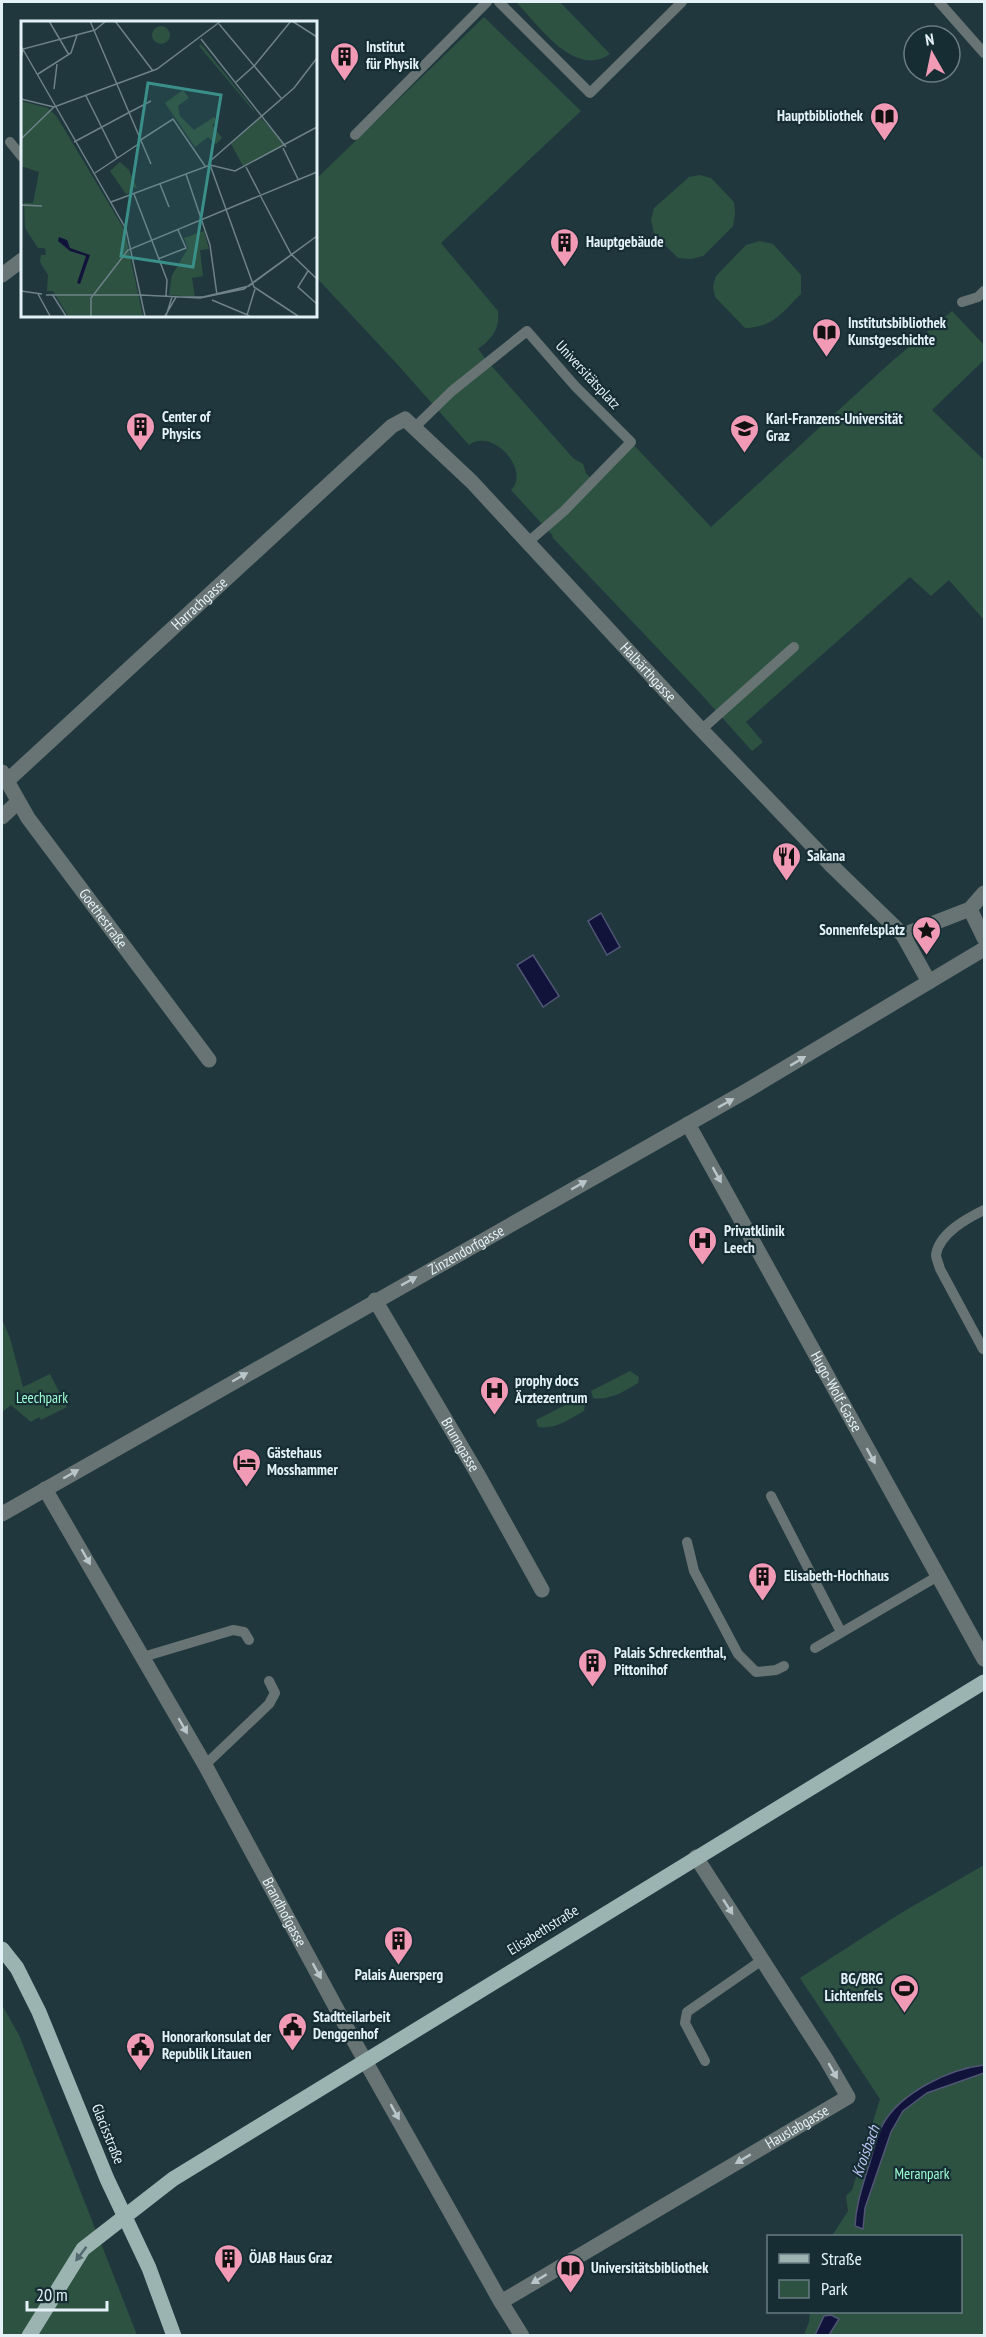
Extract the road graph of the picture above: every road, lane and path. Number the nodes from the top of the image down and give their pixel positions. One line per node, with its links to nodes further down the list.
1 (487, 2): 6 (lane)
2 (499, 2): 3 (lane)
3 (682, 2)
4 (939, 2): 5 (lane)
5 (984, 53)
6 (355, 135)
7 (10, 142): 8 (lane)
8 (21, 156)
9 (21, 261): 10 (street)
10 (2, 275)
11 (984, 291): 12 (lane)
12 (962, 302)
13 (414, 428): 14 (street, Halbärthgasse); 14 (lane, Universitätsplatz); 17 (street, Harrachgasse)
14 (527, 543): 16 (street, Halbärthgasse)
15 (794, 647): 16 (lane)
16 (701, 730): 22 (street, Halbärthgasse)
17 (4, 777): 18 (street, Goethestraße)
18 (18, 802): 19 (street); 26 (street, Goethestraße)
19 (2, 818)
20 (984, 893): 21 (street)
21 (970, 909): 22 (street); 23 (street)
22 (903, 935): 25 (street)
23 (984, 938)
24 (984, 949): 25 (street)
25 (929, 982): 27 (street, Zinzendorfgasse, one-way to 25)
26 (209, 1060)
27 (688, 1124): 29 (street, Zinzendorfgasse, one-way to 27); 35 (street, Hugo-Wolf-Gasse, one-way to 35)
28 (984, 1210): 30 (lane)
29 (375, 1300): 31 (street, Zinzendorfgasse, one-way to 29); 36 (street, Brunngasse)
30 (983, 1349)
31 (45, 1489): 33 (street, Zinzendorfgasse); 40 (street, Brandhofgasse, one-way to 40)
32 (771, 1496): 37 (lane)
33 (2, 1514)
34 (687, 1542): 42 (lane)
35 (938, 1576): 37 (lane); 41 (street, Hugo-Wolf-Gasse)
36 (542, 1590)
37 (841, 1632): 39 (lane)
38 (249, 1640): 40 (lane)
39 (815, 1648)
40 (143, 1657): 45 (street, Brandhofgasse, one-way to 45)
41 (984, 1659)
42 (784, 1666)
43 (269, 1681): 45 (lane)
44 (984, 1682): 46 (main road, Elisabethstraße)
45 (205, 1764): 49 (street, Brandhofgasse, one-way to 49)
46 (696, 1857): 48 (street, Hauslabgasse, one-way to 48); 49 (main road, Elisabethstraße)
47 (2, 1949): 51 (main road, Glacisstraße)
48 (762, 1960): 50 (lane); 52 (street, Hauslabgasse, one-way to 52)
49 (366, 2061): 51 (main road, Elisabethstraße); 52 (street, Brandhofgasse, one-way to 52)
50 (705, 2061)
51 (125, 2217): 53 (main road, Elisabethstraße, one-way to 53); 54 (main road, Glacisstraße)
52 (501, 2302): 55 (street, Brandhofgasse)
53 (29, 2336)
54 (174, 2336)
55 (522, 2336)

